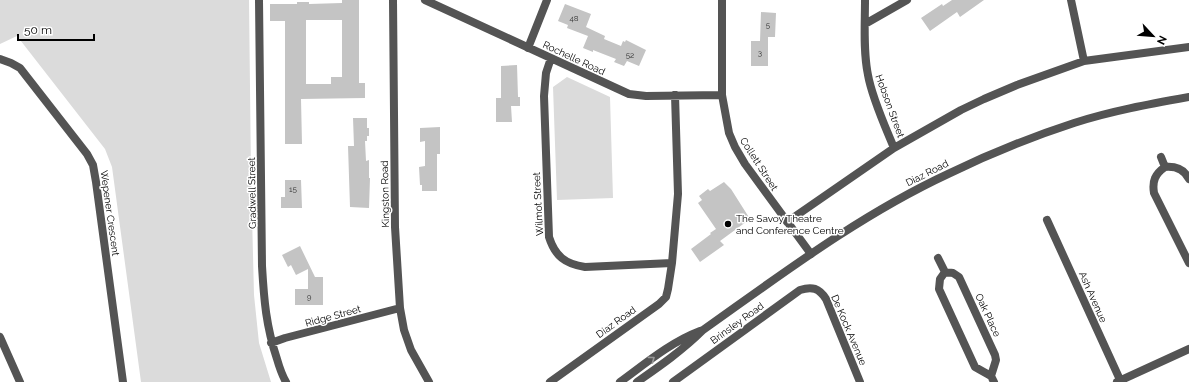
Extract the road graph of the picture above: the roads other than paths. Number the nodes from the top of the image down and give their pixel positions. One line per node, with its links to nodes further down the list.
1 (259, 0): 33 (street, Gradwell Street)
2 (393, 0): 30 (street, Kingston Road)
3 (425, 0): 11 (street, Rochelle Road)
4 (547, 0): 11 (street)
5 (722, 0): 16 (street, Collett Street)
6 (865, 0): 9 (street, Hobson Street)
7 (907, 0): 9 (street)
8 (1071, 0): 14 (street)
9 (865, 24): 18 (street, Hobson Street)
10 (1189, 47): 14 (street)
11 (528, 48): 12 (street, Rochelle Road)
12 (551, 58): 15 (street, Rochelle Road); 26 (street, Wilmot Street)
13 (0, 59): 37 (street, Wepener Crescent)
14 (1084, 61): 18 (street)
15 (674, 95): 16 (street, Rochelle Road); 26 (street)
16 (722, 95): 23 (street, Collett Street)
17 (1189, 97): 24 (street, Diaz Road)
18 (894, 148): 23 (street)
19 (1161, 157): 20 (street)
20 (1165, 166): 21 (street); 27 (street)
21 (1189, 179)
22 (1047, 220): 45 (street, Ash Avenue)
23 (787, 222): 24 (street, Collett Street)
24 (811, 254): 31 (street, Diaz Road)
25 (938, 258): 28 (street)
26 (672, 263): 40 (street, Diaz Road)
27 (1189, 264)
28 (945, 272): 35 (street, Oak Place); 35 (street, Oak Place)
29 (816, 289): 43 (street, Brinsley Road); 44 (street, De Kock Avenue)
30 (400, 308): 33 (street, Ridge Street); 39 (street, Kingston Road)
31 (703, 330): 41 (street, Diaz Road, one-way to 31); 42 (street, Diaz Road)
32 (0, 337): 36 (street)
33 (271, 343): 38 (street, Gradwell Street)
34 (1189, 349): 45 (street)
35 (992, 379)
36 (20, 382)
37 (123, 382)
38 (286, 382)
39 (430, 382)
40 (550, 382)
41 (620, 382)
42 (637, 382)
43 (673, 382)
44 (860, 382)
45 (1119, 382)

